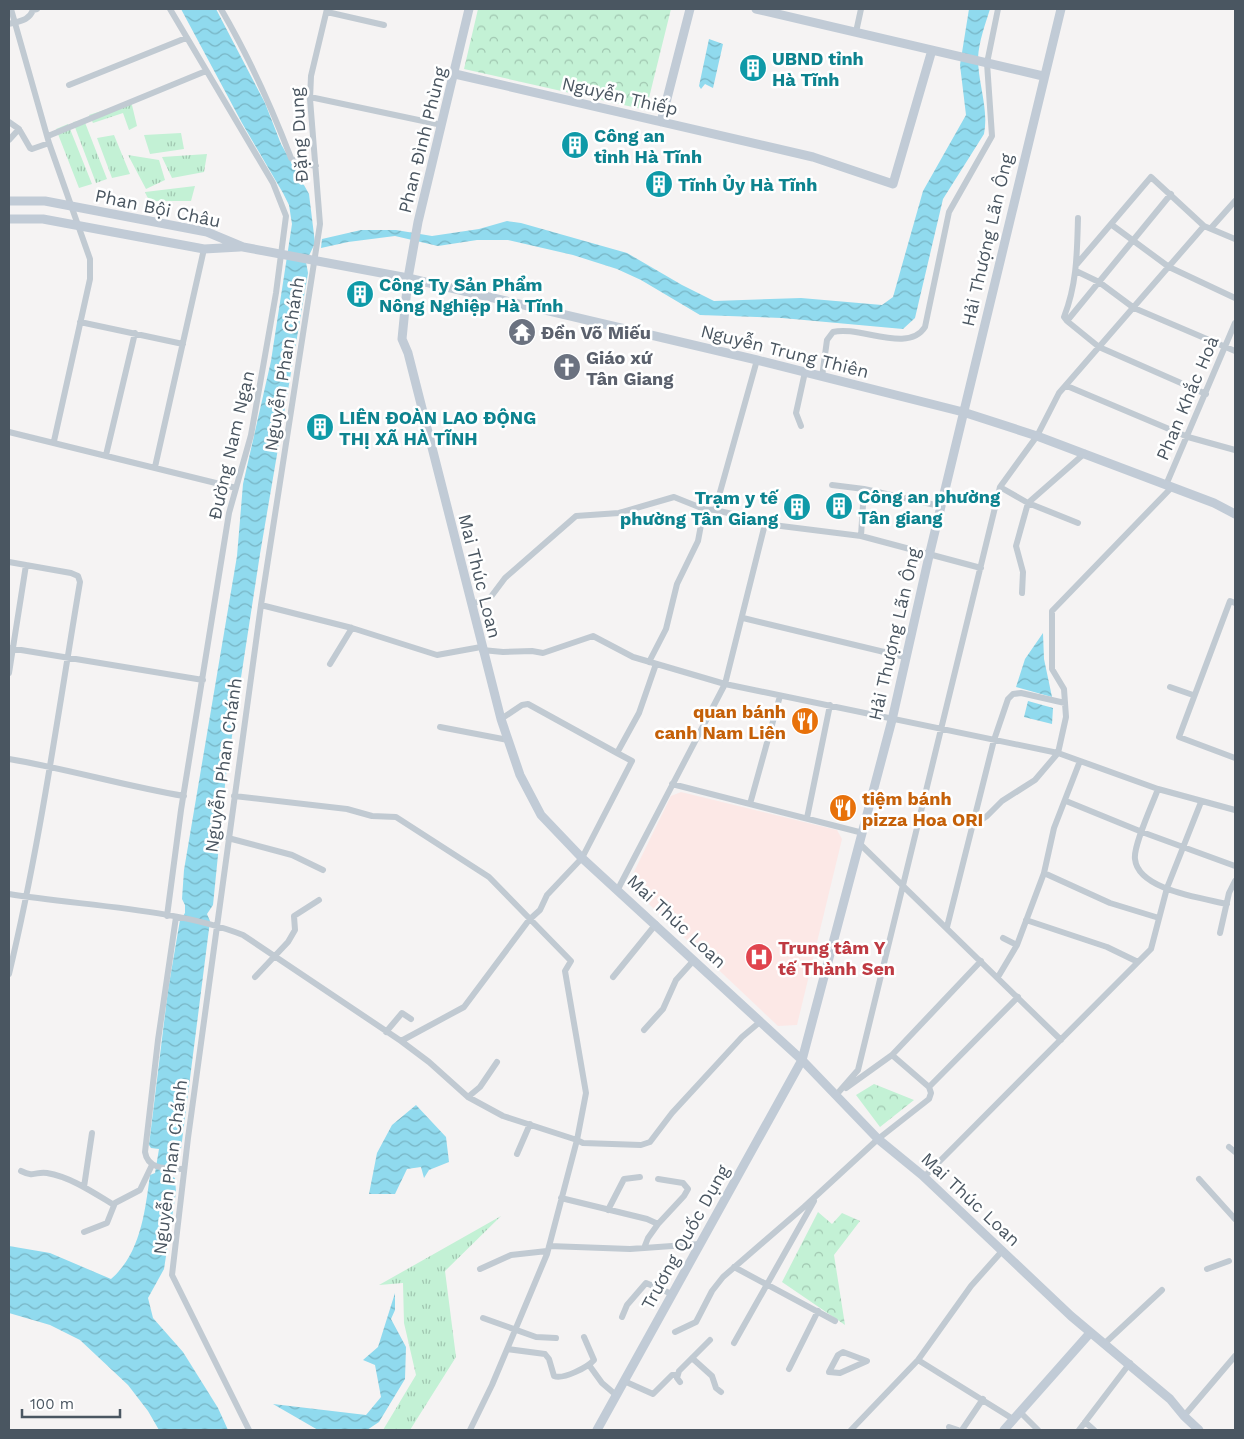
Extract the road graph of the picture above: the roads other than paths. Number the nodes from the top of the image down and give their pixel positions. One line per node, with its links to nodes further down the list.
1 (10, 9): 12 (street)
2 (34, 9): 12 (street)
3 (170, 9): 15 (street, Đường Nam Ngạn)
4 (221, 9): 29 (street)
5 (469, 9): 19 (street, Phan Đình Phùng)
6 (690, 9): 24 (street)
7 (756, 9): 14 (street)
8 (861, 9): 14 (street)
9 (998, 9): 17 (street)
10 (1060, 9): 20 (street, Hải Thượng Lãn Ông)
11 (327, 10): 13 (street); 22 (street, Đặng Dung)
12 (11, 23): 27 (street)
13 (384, 25)
14 (856, 32): 16 (street)
15 (186, 38): 18 (street, Đường Nam Ngạn); 21 (street)
16 (932, 50): 17 (street); 24 (street, Nguyễn Thiếp)
17 (985, 62): 20 (street); 61 (street)
18 (206, 71): 27 (street); 43 (street, Đường Nam Ngạn)
19 (455, 74): 24 (street, Nguyễn Thiếp); 25 (street, Phan Đình Phùng)
20 (1043, 76): 64 (street, Hải Thượng Lãn Ông)
21 (70, 85)
22 (310, 97): 25 (street); 29 (street, Đặng Dung)
23 (9, 122): 26 (street)
24 (661, 122)
25 (442, 125): 47 (street, Phan Đình Phùng)
26 (19, 129): 27 (street); 28 (street)
27 (48, 139): 33 (street)
28 (9, 140)
29 (316, 166): 44 (street, Đặng Dung)
30 (1171, 194): 36 (street); 38 (street); 40 (street)
31 (10, 200): 33 (street, Phan Bội Châu)
32 (1235, 201): 38 (street)
33 (72, 206): 37 (street); 41 (street, Phan Bội Châu)
34 (1078, 218): 46 (street)
35 (9, 219): 37 (street, Phan Bội Châu)
36 (1112, 225): 40 (street); 46 (street)
37 (80, 226): 42 (street, Phan Bội Châu); 51 (street)
38 (1207, 227): 39 (street); 45 (street)
39 (1235, 239)
40 (1134, 240): 45 (street); 48 (street)
41 (243, 247): 42 (street, Phan Bội Châu); 43 (street, Nguyễn Trung Thiên)
42 (204, 249): 55 (street)
43 (282, 255): 44 (street, Nguyễn Trung Thiên); 77 (street, Đường Nam Ngạn)
44 (315, 261): 47 (street, Nguyễn Trung Thiên); 94 (street, Nguyễn Phan Chánh)
45 (1169, 267): 49 (street); 50 (street)
46 (1077, 268): 48 (street); 52 (street)
47 (408, 278): 59 (street, Nguyễn Trung Thiên); 93 (street, Mai Thúc Loan)
48 (1099, 282): 50 (street); 52 (street)
49 (1235, 298)
50 (1134, 308): 56 (street); 57 (street)
51 (80, 322): 54 (street); 69 (street)
52 (1067, 322): 57 (street)
53 (1235, 323): 56 (street, Phan Khắc Hoà)
54 (135, 333): 55 (street); 72 (street)
55 (183, 344): 73 (street)
56 (1225, 347): 58 (street); 63 (street, Phan Khắc Hoà)
57 (1099, 348): 62 (street); 63 (street)
58 (1235, 351)
59 (756, 360): 60 (street, Nguyễn Trung Thiên); 82 (street)
60 (805, 372): 61 (street, Nguyễn Trung Thiên); 65 (street)
61 (822, 377): 64 (street, Nguyễn Trung Thiên)
62 (1067, 386): 67 (street); 68 (street)
63 (1206, 394): 68 (street, Phan Khắc Hoà)
64 (963, 412): 67 (street, Nguyễn Trung Thiên); 80 (street, Hải Thượng Lãn Ông)
65 (801, 426)
66 (9, 432): 69 (street)
67 (1037, 436): 71 (street, Nguyễn Trung Thiên); 76 (street)
68 (1188, 437): 70 (street); 75 (street, Phan Khắc Hoà)
69 (54, 441): 72 (street)
70 (1235, 450)
71 (1085, 453): 75 (street, Nguyễn Trung Thiên); 79 (street)
72 (106, 455): 73 (street)
73 (154, 467): 77 (street)
74 (832, 485): 78 (street)
75 (1169, 486): 83 (street, Nguyễn Trung Thiên); 110 (street, Phan Khắc Hoà)
76 (1000, 487): 79 (street); 90 (street)
77 (236, 488): 105 (street, Đường Nam Ngạn)
78 (864, 489): 80 (street); 86 (street)
79 (1028, 503): 85 (street); 91 (street)
80 (940, 506): 87 (street, Hải Thượng Lãn Ông)
81 (704, 510): 82 (street); 93 (street); 101 (street)
82 (715, 510): 84 (street)
83 (1235, 514)
84 (764, 524): 86 (street); 95 (street)
85 (1078, 524)
86 (861, 536): 87 (street)
87 (929, 556): 90 (street); 100 (street, Hải Thượng Lãn Ông)
88 (9, 562): 89 (street)
89 (26, 565): 97 (street); 99 (street)
90 (980, 568): 115 (street)
91 (1022, 593)
92 (1235, 603): 108 (street)
93 (471, 604): 98 (street, Mai Thúc Loan)
94 (261, 605): 96 (street); 127 (street, Nguyễn Phan Chánh)
95 (743, 618): 100 (street); 106 (street)
96 (352, 628): 98 (street); 102 (street)
97 (11, 648): 99 (street); 104 (street)
98 (481, 648): 101 (street); 112 (street, Mai Thúc Loan)
99 (67, 657): 105 (street); 123 (street)
100 (905, 657): 113 (street, Hải Thượng Lãn Ông)
101 (649, 662): 103 (street)
102 (330, 664)
103 (656, 664): 106 (street); 118 (street)
104 (9, 673)
105 (203, 680): 126 (street, Đường Nam Ngạn)
106 (725, 684): 109 (street); 124 (street)
107 (1170, 687): 108 (street)
108 (1193, 695): 120 (street)
109 (780, 696): 111 (street); 130 (street)
110 (1065, 702): 117 (street); 119 (street, Phan Khắc Hoà)
111 (830, 705): 113 (street); 132 (street)
112 (501, 719): 116 (street, Mai Thúc Loan); 118 (street)
113 (892, 720): 115 (street); 135 (street, Hải Thượng Lãn Ông)
114 (440, 726): 116 (street)
115 (941, 730): 117 (street); 144 (street)
116 (508, 740): 139 (street, Mai Thúc Loan)
117 (994, 740): 119 (street); 133 (street)
118 (617, 752): 139 (street)
119 (1058, 753): 122 (street); 133 (street)
120 (1235, 758)
121 (9, 759): 123 (street)
122 (1080, 761): 125 (street); 128 (street)
123 (50, 766): 126 (street); 148 (street)
124 (672, 784): 130 (street); 146 (street)
125 (1158, 789): 129 (street); 134 (street)
126 (184, 796): 151 (street, Đường Nam Ngạn)
127 (234, 796): 136 (street, Nguyễn Phan Chánh); 154 (street)
128 (1066, 801): 134 (street); 142 (street)
129 (1201, 802): 131 (street); 138 (street)
130 (750, 804): 132 (street)
131 (1235, 810)
132 (807, 818): 135 (street)
133 (972, 826): 158 (street)
134 (1142, 832): 138 (street); 145 (street)
135 (863, 833): 137 (street, Hải Thượng Lãn Ông)
136 (228, 838): 141 (street); 157 (street, Nguyễn Phan Chánh)
137 (860, 844): 144 (street); 178 (street, Hải Thượng Lãn Ông)
138 (1181, 848): 140 (street); 145 (street)
139 (582, 858): 146 (street, Mai Thúc Loan); 154 (street)
140 (1235, 866)
141 (323, 870)
142 (1044, 873): 153 (street); 155 (street)
143 (1235, 881): 150 (street)
144 (903, 885): 158 (street); 181 (street)
145 (1167, 888): 150 (street); 153 (street)
146 (618, 889): 156 (street, Mai Thúc Loan)
147 (9, 894): 148 (street)
148 (27, 897): 151 (street); 166 (street)
149 (319, 900): 162 (street)
150 (1227, 904): 159 (street)
151 (167, 916): 152 (street)
152 (178, 917): 157 (street); 190 (street)
153 (1159, 918): 165 (street)
154 (529, 920): 176 (street); 186 (street)
155 (1026, 920): 161 (street); 165 (street)
156 (656, 924): 163 (street, Mai Thúc Loan); 168 (street)
157 (214, 925): 162 (street); 191 (street, Nguyễn Phan Chánh)
158 (947, 927): 164 (street)
159 (1220, 933)
160 (1003, 938): 161 (street)
161 (1018, 945): 169 (street)
162 (274, 957): 167 (street); 174 (street)
163 (694, 960): 172 (street, Mai Thúc Loan); 173 (street)
164 (980, 961): 169 (street); 177 (street)
165 (1138, 962): 175 (street)
166 (9, 974)
167 (255, 977)
168 (613, 977)
169 (998, 977): 170 (street)
170 (1018, 997): 175 (street); 180 (street)
171 (411, 1019): 174 (street)
172 (761, 1021): 178 (street, Mai Thúc Loan); 186 (street)
173 (644, 1030)
174 (386, 1032): 176 (street)
175 (1061, 1040): 194 (street)
176 (401, 1041): 182 (street)
177 (892, 1055): 180 (street); 181 (street)
178 (802, 1060): 181 (street, Mai Thúc Loan); 205 (street, Trương Quốc Dụng)
179 (497, 1062): 182 (street)
180 (928, 1087): 185 (street)
181 (837, 1094): 185 (street, Mai Thúc Loan)
182 (468, 1098): 183 (street)
183 (530, 1124): 186 (street); 189 (street)
184 (92, 1133): 197 (street)
185 (878, 1138): 194 (street, Mai Thúc Loan); 198 (street)
186 (577, 1140): 199 (street)
187 (1229, 1147): 188 (street)
188 (1235, 1152)
189 (517, 1154)
190 (153, 1166): 191 (street); 200 (street)
191 (184, 1169): 246 (street, Nguyễn Phan Chánh)
192 (21, 1171): 197 (street)
193 (640, 1177): 201 (street)
194 (924, 1177): 208 (street, Mai Thúc Loan)
195 (658, 1179): 203 (street)
196 (1199, 1179): 202 (street)
197 (84, 1187): 200 (street)
198 (818, 1193): 210 (street); 213 (street)
199 (561, 1198): 201 (street); 206 (street)
200 (114, 1205): 204 (street)
201 (608, 1210): 203 (street)
202 (1235, 1219)
203 (658, 1224): 207 (street)
204 (84, 1232)
205 (700, 1244): 207 (street); 215 (street, Trương Quốc Dụng)
206 (548, 1248): 207 (street); 211 (street); 220 (street)
207 (644, 1248)
208 (1003, 1250): 222 (street, Mai Thúc Loan); 231 (street)
209 (1229, 1261): 212 (street)
210 (734, 1267): 213 (street); 221 (street)
211 (480, 1269)
212 (1206, 1269)
213 (767, 1284): 216 (street); 226 (street)
214 (1162, 1290): 227 (street)
215 (672, 1294): 217 (street); 237 (street, Trương Quốc Dụng)
216 (818, 1312): 219 (street); 234 (street)
217 (622, 1317)
218 (483, 1318): 220 (street)
219 (835, 1320)
220 (515, 1329): 224 (street); 228 (street)
221 (675, 1332)
222 (1090, 1332): 227 (street, Mai Thúc Loan); 242 (street)
223 (584, 1337): 233 (street)
224 (556, 1338)
225 (710, 1340): 230 (street)
226 (734, 1343)
227 (1104, 1344): 232 (street, Mai Thúc Loan)
228 (507, 1349): 233 (street); 247 (street)
229 (1235, 1356): 243 (street)
230 (692, 1358): 236 (street); 239 (street)
231 (918, 1360): 241 (street); 249 (street)
232 (1130, 1363): 243 (street, Mai Thúc Loan); 244 (street)
233 (589, 1364): 240 (street)
234 (789, 1369)
235 (829, 1372): 235 (street)
236 (678, 1375): 237 (street); 238 (street)
237 (624, 1380): 240 (street, Trương Quốc Dụng)
238 (680, 1382)
239 (721, 1392)
240 (616, 1395): 248 (street, Trương Quốc Dụng)
241 (983, 1399): 242 (street); 251 (street)
242 (1017, 1415): 252 (street); 253 (street)
243 (1184, 1416): 256 (street, Mai Thúc Loan)
244 (1085, 1422): 254 (street); 255 (street)
245 (949, 1427): 250 (street)
246 (249, 1430)
247 (470, 1430)
248 (597, 1430)
249 (851, 1430)
250 (958, 1430)
251 (962, 1430)
252 (1004, 1430)
253 (1038, 1430)
254 (1079, 1430)
255 (1094, 1430)
256 (1199, 1430)

